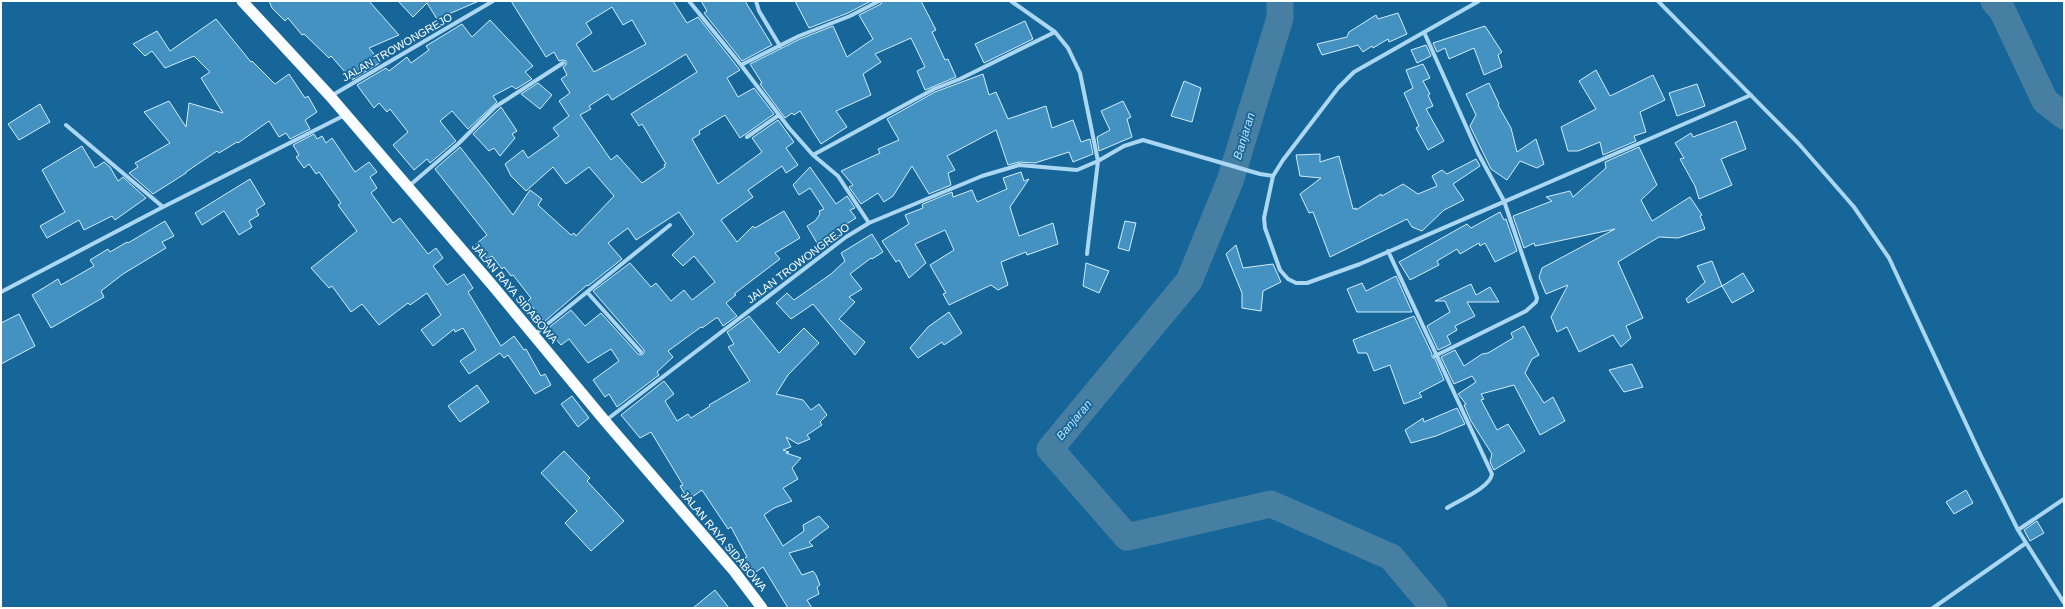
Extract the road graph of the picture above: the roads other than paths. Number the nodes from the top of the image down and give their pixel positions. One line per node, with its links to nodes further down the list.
1 (242, 1): 15 (highway, JALAN RAYA SIDABOWA)
2 (493, 1): 15 (street, JALAN TROWONGREJO)
3 (688, 1): 13 (street)
4 (756, 1): 11 (street)
5 (879, 1): 11 (street)
6 (1012, 1): 9 (street)
7 (1479, 1): 10 (street)
8 (1658, 1): 14 (street)
9 (1055, 32): 20 (street); 21 (street)
10 (1424, 32): 22 (street); 24 (street)
11 (780, 46): 13 (street)
12 (563, 63): 23 (street)
13 (741, 65): 17 (street)
14 (1751, 95): 24 (street); 38 (street)
15 (330, 96): 16 (highway, JALAN RAYA SIDABOWA)
16 (346, 115): 23 (highway, JALAN RAYA SIDABOWA); 25 (street)
17 (779, 115): 19 (street); 20 (street)
18 (66, 126): 25 (street)
19 (747, 137)
20 (813, 155): 26 (street)
21 (1098, 161): 22 (street, JALAN TROWONGREJO); 26 (street, JALAN TROWONGREJO); 29 (street)
22 (1273, 176): 28 (street)
23 (407, 188): 32 (highway, JALAN RAYA SIDABOWA)
24 (1504, 201): 28 (street); 34 (street)
25 (163, 207): 30 (street)
26 (869, 223): 35 (street, JALAN TROWONGREJO)
27 (670, 225): 31 (street)
28 (1388, 251): 34 (street)
29 (1087, 254)
30 (1, 292)
31 (587, 292): 32 (street); 33 (street)
32 (534, 335): 35 (highway, JALAN RAYA SIDABOWA)
33 (641, 352)
34 (1435, 356): 37 (street)
35 (605, 421): 41 (highway, JALAN RAYA SIDABOWA)
36 (2064, 499): 38 (street)
37 (1447, 508)
38 (2018, 530): 39 (street)
39 (2026, 543): 40 (street); 42 (street)
40 (2064, 603)
41 (762, 608)
42 (1933, 608)

